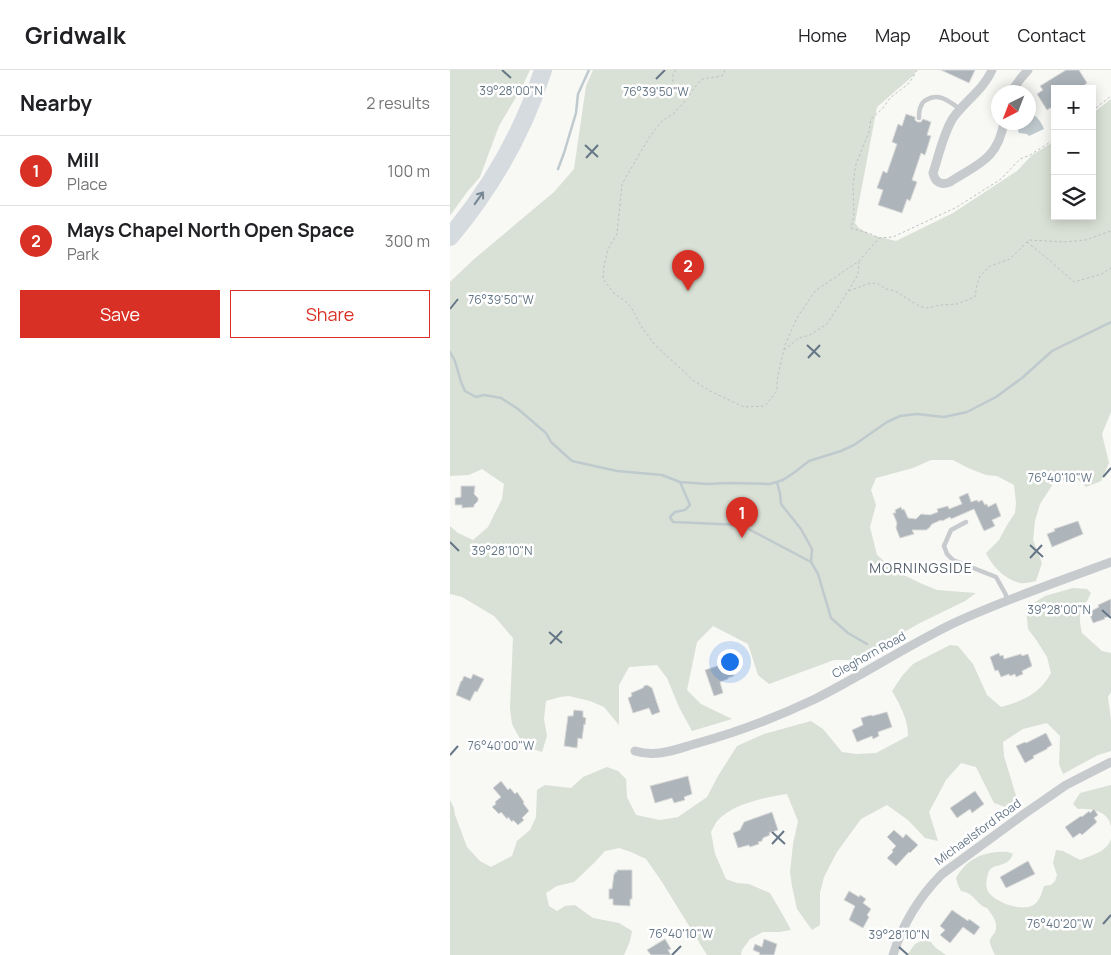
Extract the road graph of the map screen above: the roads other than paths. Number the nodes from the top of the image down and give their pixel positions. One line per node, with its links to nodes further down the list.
1 (543, 70): 8 (highway, one-way to 1)
2 (992, 70): 5 (street)
3 (1028, 70): 4 (street)
4 (1016, 85)
5 (960, 109): 6 (lane); 7 (street)
6 (919, 118)
7 (1002, 130)
8 (450, 237)
9 (966, 522): 11 (lane)
10 (1111, 562): 11 (street, Cleghorn Road)
11 (1008, 601): 12 (street, Cleghorn Road)
12 (635, 751)
13 (1111, 762): 14 (street, Michaelsford Road)
14 (893, 955)

